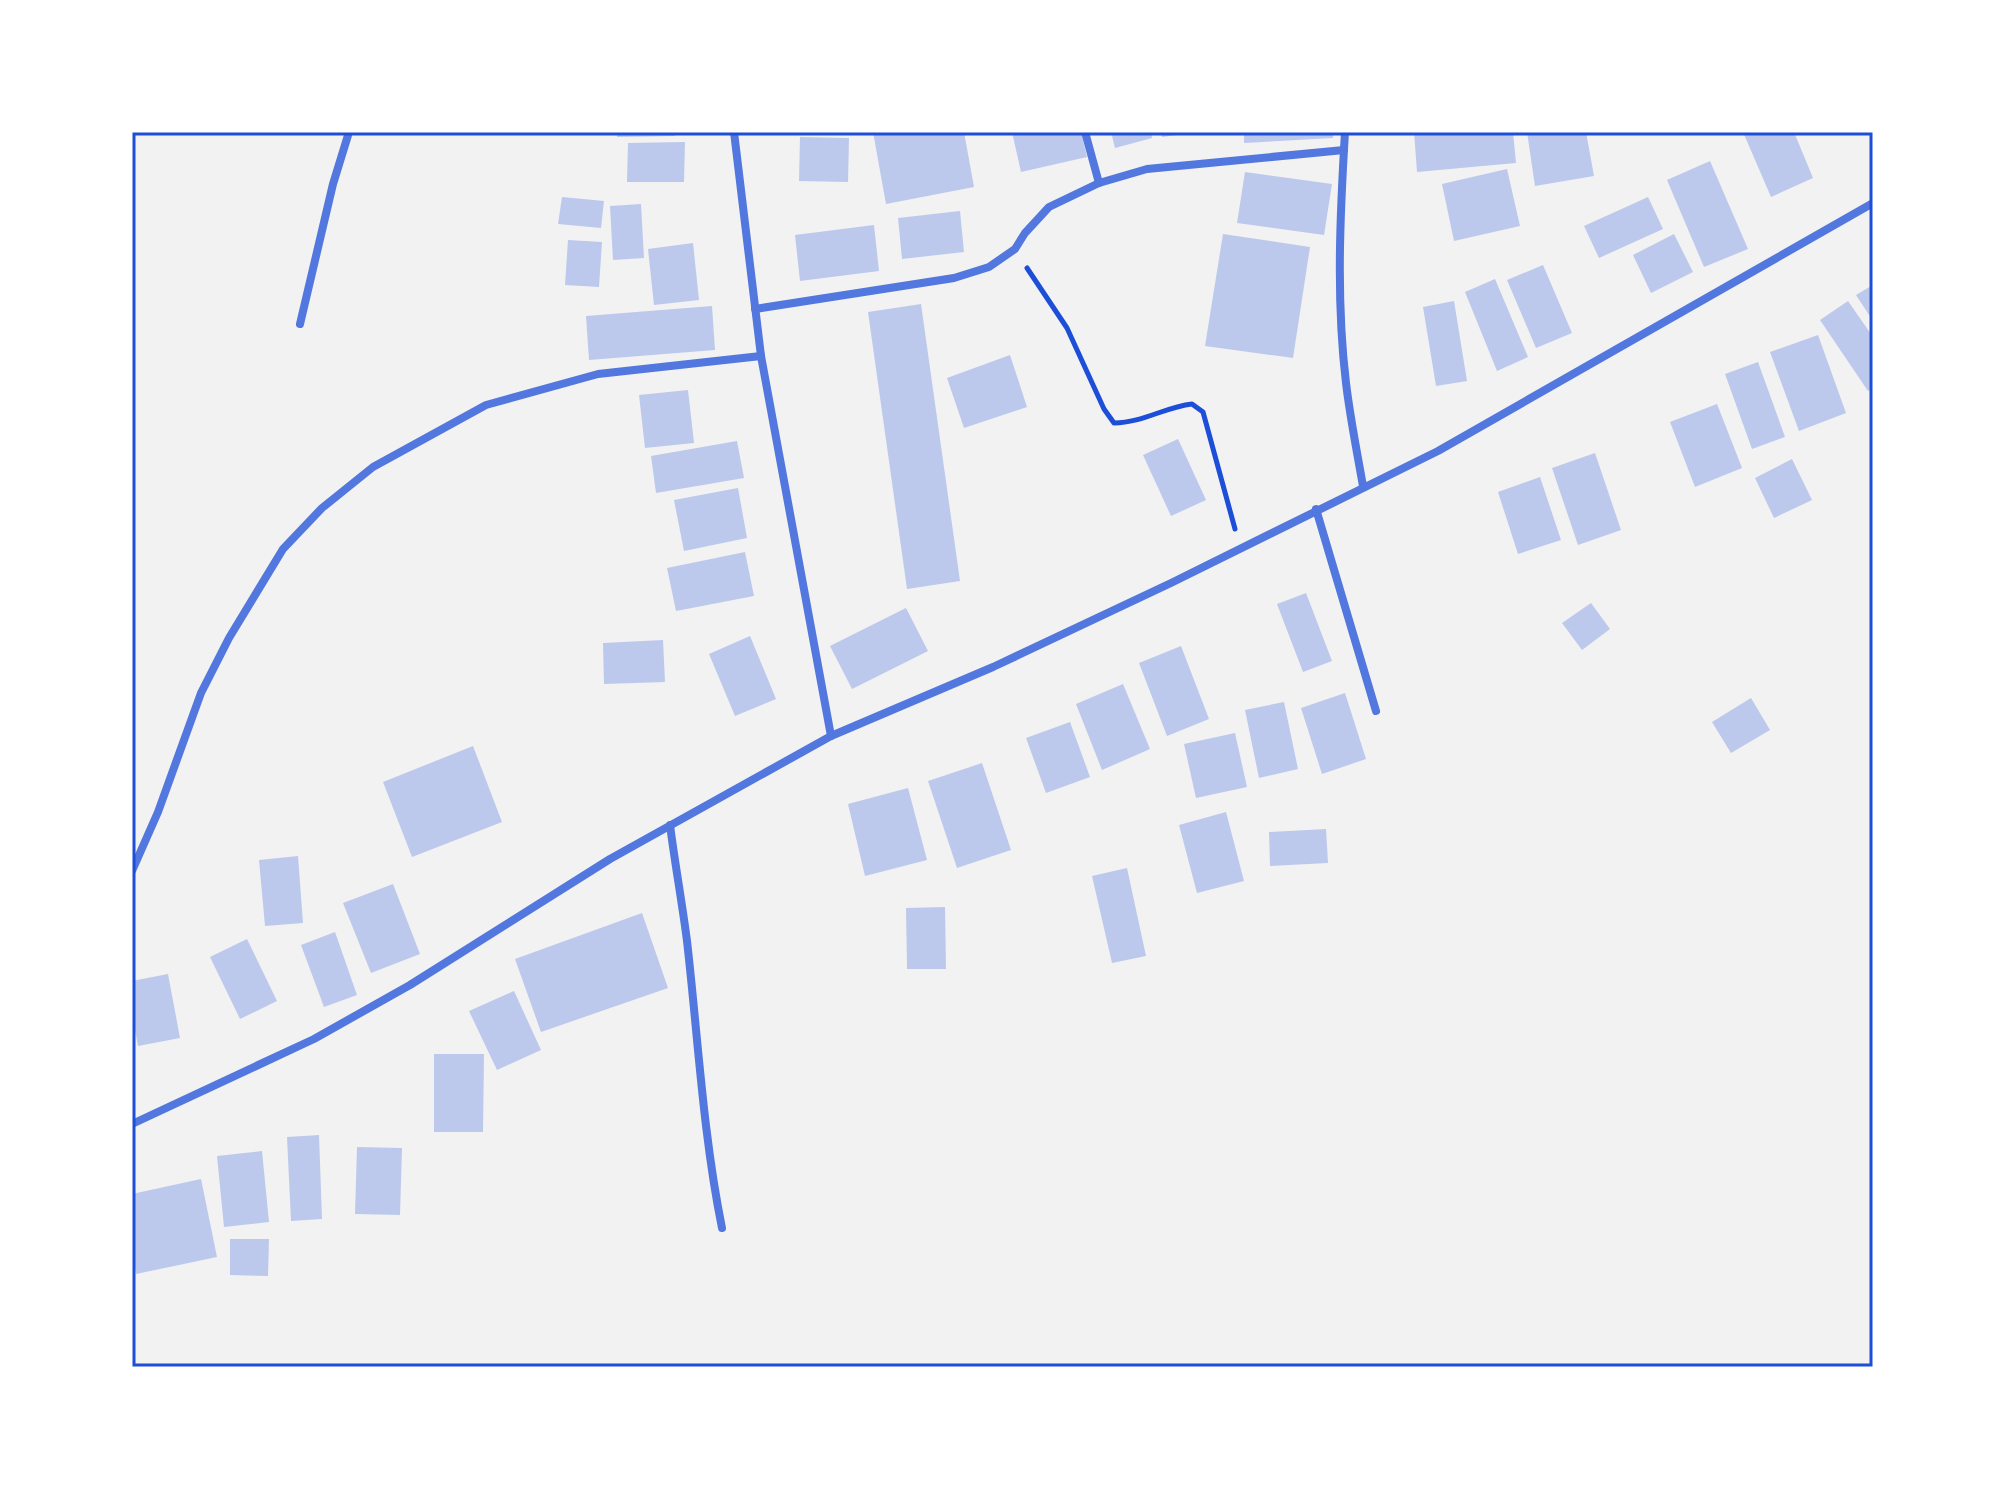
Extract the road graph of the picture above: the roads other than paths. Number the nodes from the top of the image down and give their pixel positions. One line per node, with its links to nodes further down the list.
1 (349, 132): 9 (street)
2 (734, 132): 8 (street)
3 (1085, 132): 6 (street)
4 (1345, 132): 5 (street)
5 (1344, 150): 6 (street); 11 (street)
6 (1099, 183): 8 (street)
7 (1873, 203): 11 (street)
8 (755, 309): 10 (street)
9 (300, 324)
10 (761, 356): 14 (street); 16 (street)
11 (1363, 486): 12 (street)
12 (1316, 509): 13 (street); 14 (street)
13 (1376, 711)
14 (831, 736): 15 (street)
15 (670, 825): 17 (street); 18 (street)
16 (132, 871)
17 (132, 1124)
18 (722, 1228)

